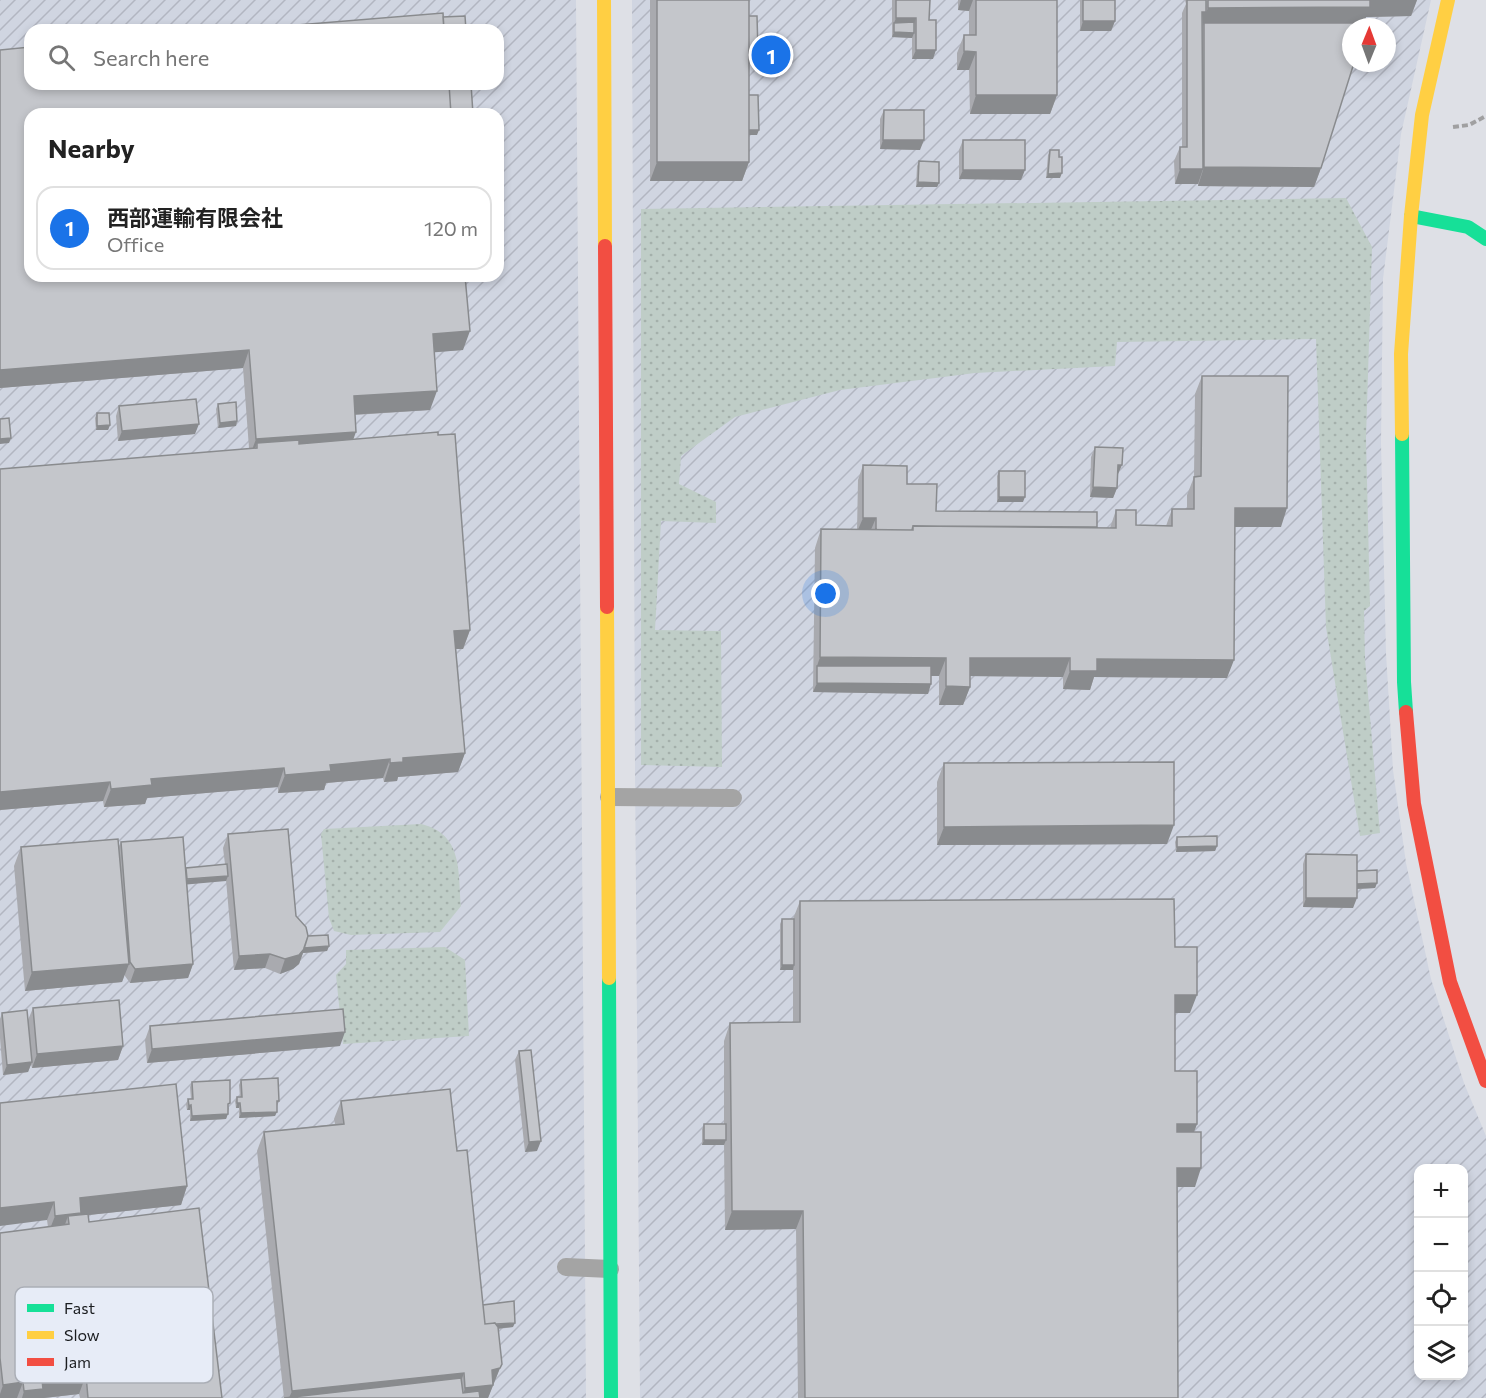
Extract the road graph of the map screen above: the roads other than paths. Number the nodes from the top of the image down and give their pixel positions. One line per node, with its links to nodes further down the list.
1 (604, 0): 5 (street)
2 (1448, 0): 3 (street)
3 (1411, 216): 4 (street); 7 (street)
4 (1486, 239)
5 (609, 797): 6 (lane); 9 (street)
6 (733, 798)
7 (1486, 1082)
8 (566, 1267): 9 (lane)
9 (610, 1269): 10 (street)
10 (611, 1398)

